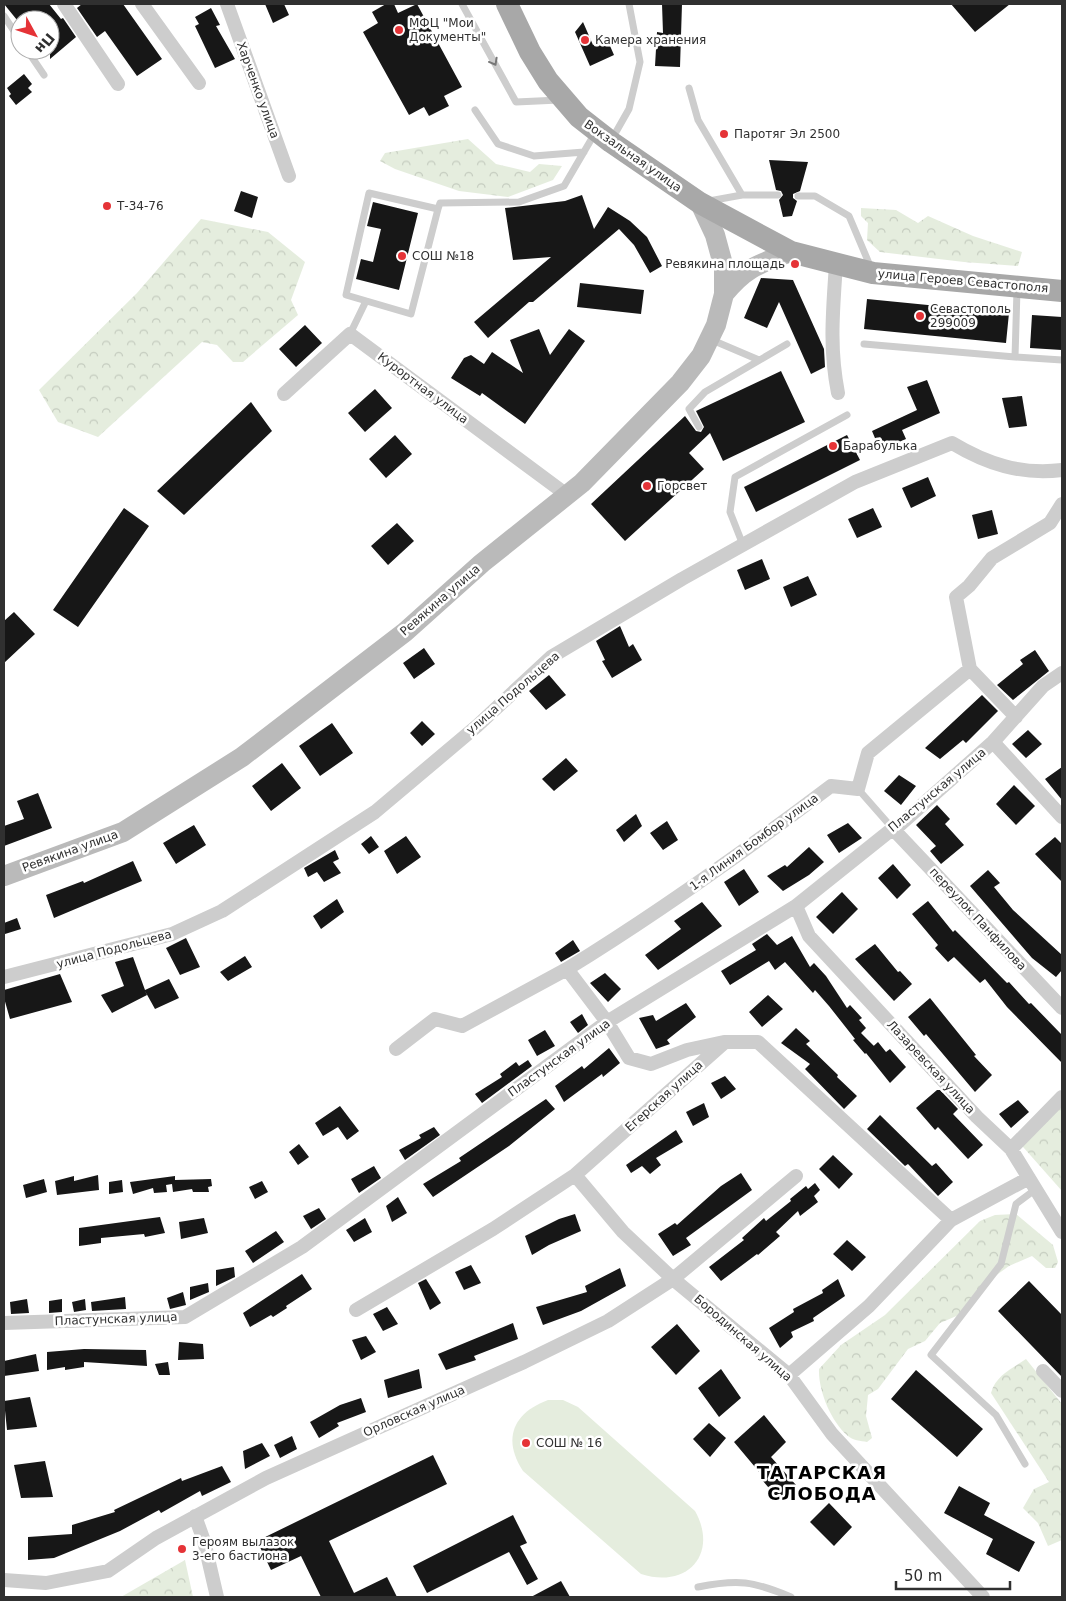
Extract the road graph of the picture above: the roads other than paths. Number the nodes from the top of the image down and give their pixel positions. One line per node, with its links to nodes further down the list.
1 (64, 4): 10 (street)
2 (142, 4): 9 (street)
3 (227, 4): 16 (street, Харченко улица)
4 (462, 4): 12 (lane, one-way to 12)
5 (507, 4): 12 (main road, Вокзальная улица)
6 (629, 4): 14 (lane)
7 (34, 60): 8 (lane)
8 (44, 75)
9 (199, 83)
10 (118, 84)
11 (689, 88): 17 (lane)
12 (562, 100): 14 (main road, Вокзальная улица)
13 (475, 110): 15 (lane)
14 (603, 136): 15 (lane); 20 (main road, Вокзальная улица)
15 (584, 152): 21 (lane)
16 (289, 176)
17 (742, 195): 18 (lane); 20 (lane)
18 (778, 195)
19 (798, 196): 24 (lane)
20 (700, 202): 22 (main road, улица Героев Севастополя); 27 (main road, Ревякина улица)
21 (438, 209): 28 (lane); 28 (lane)
22 (790, 252): 23 (main road, улица Героев Севастополя); 27 (main road)
23 (836, 264): 24 (main road, улица Героев Севастополя); 36 (street)
24 (873, 273): 25 (main road, улица Героев Севастополя)
25 (1017, 287): 26 (main road, улица Героев Севастополя); 33 (lane)
26 (1062, 291)
27 (724, 294): 30 (main road, Ревякина улица)
28 (366, 301): 29 (lane)
29 (350, 334): 37 (street); 41 (street, Курортная улица)
30 (709, 339): 34 (lane); 41 (main road, Ревякина улица)
31 (787, 344): 34 (lane)
32 (864, 344): 33 (lane)
33 (1015, 357): 35 (lane)
34 (759, 360): 39 (lane)
35 (1062, 360)
36 (838, 393)
37 (284, 394)
38 (848, 415): 43 (lane)
39 (699, 427)
40 (1062, 470): 43 (street, улица Подольцева)
41 (567, 495): 51 (main road, Ревякина улица)
42 (1062, 504): 44 (street)
43 (743, 545): 54 (street, улица Подольцева)
44 (970, 669): 46 (street); 48 (street)
45 (1062, 673): 46 (street, Пластунская улица)
46 (1016, 717): 47 (street, Пластунская улица)
47 (993, 742): 49 (street); 50 (street, Пластунская улица)
48 (858, 789): 50 (lane); 53 (street, 1-я Линия Бомбор улица)
49 (1062, 817)
50 (894, 830): 52 (street, Пластунская улица); 55 (street, переулок Панфилова)
51 (4, 876)
52 (796, 906): 56 (street, Пластунская улица); 60 (street, Лазаревская улица)
53 (567, 970): 56 (street); 58 (street, 1-я Линия Бомбор улица)
54 (4, 976)
55 (1062, 1008)
56 (607, 1022): 57 (street); 68 (street, Пластунская улица)
57 (725, 1042): 61 (street, Егерская улица); 64 (street)
58 (396, 1049)
59 (1062, 1097): 60 (street)
60 (1011, 1150): 63 (street, Лазаревская улица)
61 (576, 1175): 66 (street, Бородинская улица); 67 (street, Егерская улица)
62 (796, 1176): 66 (street, Орловская улица)
63 (1032, 1184): 64 (street); 65 (street, Лазаревская улица); 72 (lane)
64 (951, 1220): 70 (street)
65 (1062, 1232)
66 (673, 1279): 70 (street, Бородинская улица); 73 (street, Орловская улица)
67 (356, 1310)
68 (4, 1323)
69 (1043, 1372): 71 (street)
70 (789, 1375): 78 (street, Бородинская улица)
71 (1062, 1391)
72 (1026, 1464)
73 (195, 1516): 74 (street, Орловская улица); 76 (street)
74 (4, 1580)
75 (698, 1587): 77 (lane)
76 (217, 1597)
77 (791, 1597)
78 (983, 1597)

